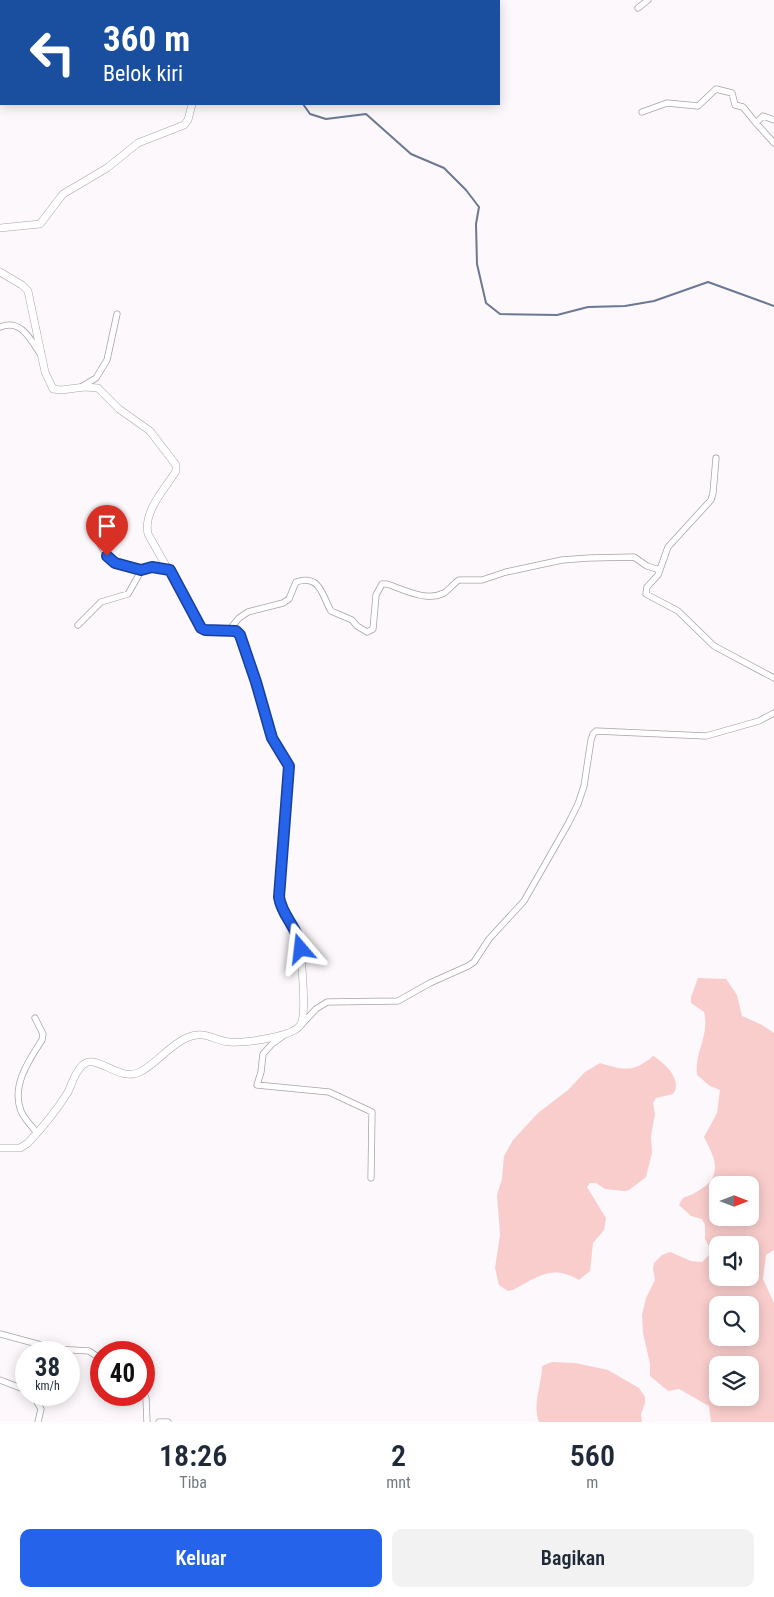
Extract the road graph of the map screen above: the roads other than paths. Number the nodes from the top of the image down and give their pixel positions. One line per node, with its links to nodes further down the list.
1 (648, 0): 2 (street)
2 (638, 8)
3 (192, 105): 8 (street)
4 (642, 112): 6 (street)
5 (774, 120): 6 (street)
6 (756, 124): 7 (street)
7 (774, 143)
8 (0, 228)
9 (0, 272): 12 (street)
10 (117, 314): 13 (street)
11 (0, 327): 12 (street)
12 (42, 357): 13 (street)
13 (80, 387): 17 (street)
14 (716, 458): 18 (street)
15 (95, 534): 16 (street)
16 (141, 570): 17 (street); 19 (street)
17 (170, 570): 20 (street)
18 (660, 570): 20 (street); 21 (street)
19 (78, 625)
20 (229, 630): 24 (street)
21 (774, 678)
22 (774, 713): 24 (street)
23 (35, 1018): 26 (street)
24 (300, 1026): 25 (street)
25 (286, 1034): 26 (street); 28 (street)
26 (37, 1134): 27 (street)
27 (0, 1148)
28 (372, 1178)
29 (0, 1334): 30 (street)
30 (90, 1352)
31 (0, 1380): 32 (street)
32 (15, 1386)
33 (38, 1406): 35 (street)
34 (146, 1406): 36 (street)
35 (38, 1422)
36 (147, 1422)
37 (159, 1422): 38 (street)
38 (168, 1422)

